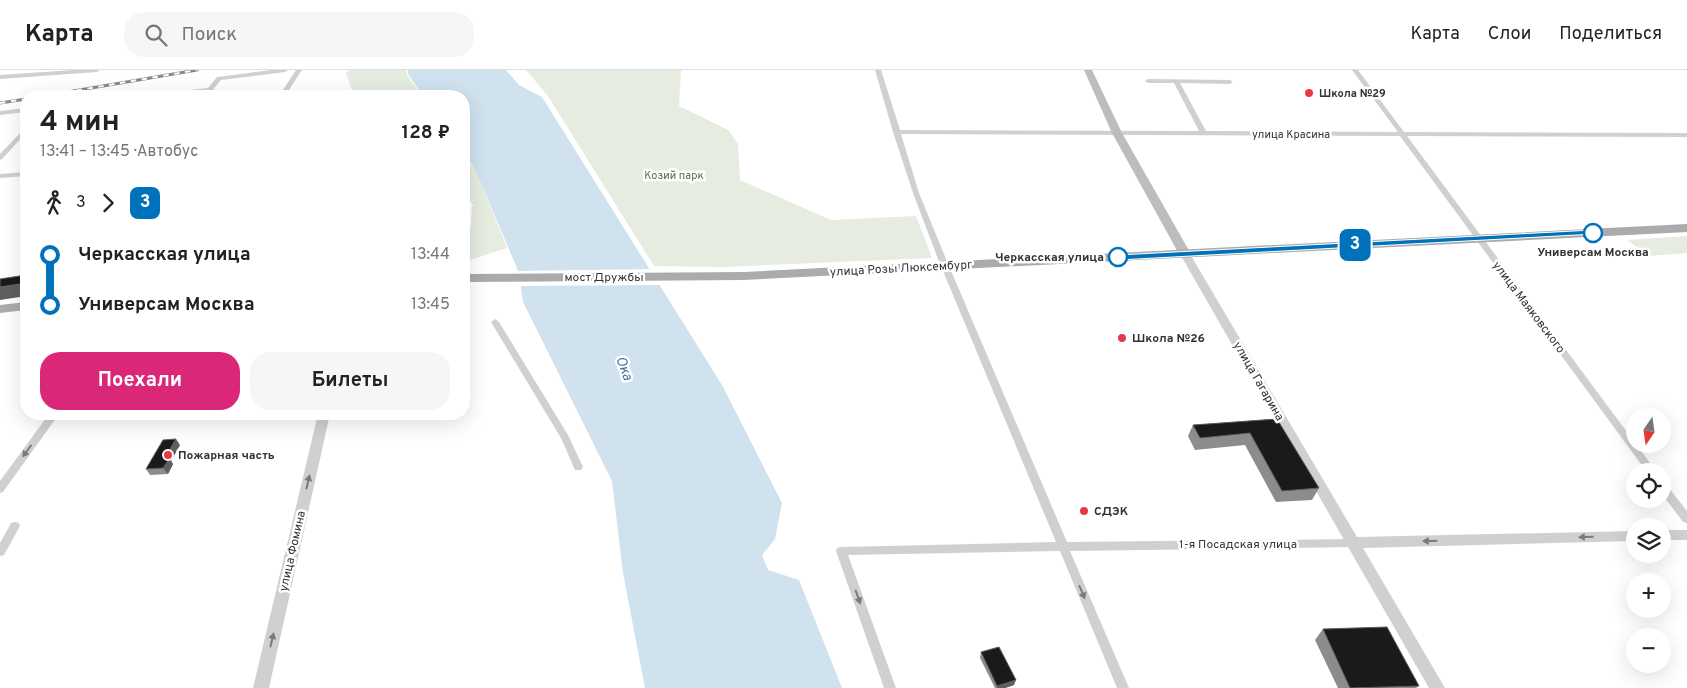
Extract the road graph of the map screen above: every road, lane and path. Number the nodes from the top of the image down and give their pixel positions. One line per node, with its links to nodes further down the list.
1 (97, 70): 7 (street)
2 (285, 70): 12 (street)
3 (299, 70): 13 (street)
4 (878, 70): 16 (street)
5 (1088, 70): 17 (main road, улица Гагарина)
6 (1355, 70): 19 (street, улица Маяковского)
7 (75, 71): 8 (street)
8 (0, 77)
9 (1148, 81): 10 (street)
10 (1176, 82): 11 (street); 18 (street)
11 (1230, 82)
12 (210, 90)
13 (286, 90)
14 (20, 111): 15 (street)
15 (0, 113)
16 (896, 132): 17 (street, улица Красина); 28 (street)
17 (1117, 133): 18 (street, улица Красина); 27 (main road, улица Гагарина)
18 (1204, 134): 19 (street, улица Красина)
19 (1402, 134): 20 (street, улица Красина); 26 (street, улица Маяковского)
20 (1687, 135)
21 (20, 136): 22 (street)
22 (0, 158)
23 (20, 174): 24 (street)
24 (0, 176)
25 (1687, 228): 26 (main road, улица Розы Люксембург)
26 (1478, 238): 27 (main road, улица Розы Люксембург); 36 (street, улица Маяковского)
27 (1185, 254): 28 (main road, улица Розы Люксембург); 45 (street, улица Гагарина)
28 (945, 266): 29 (main road, улица Розы Люксембург); 46 (street)
29 (744, 276): 30 (main road, мост Дружбы)
30 (470, 278)
31 (20, 307): 32 (main road)
32 (0, 309)
33 (495, 322): 37 (street)
34 (50, 420): 38 (street, one-way to 38)
35 (323, 420): 48 (street, улица Фомина, one-way to 35)
36 (1645, 463)
37 (578, 468)
38 (0, 488)
39 (1671, 498): 40 (street)
40 (1687, 519)
41 (15, 526): 47 (street)
42 (1671, 535): 43 (street)
43 (1687, 535)
44 (1626, 536): 45 (street, 1-я Посадская улица, one-way to 45)
45 (1354, 543): 46 (street, 1-я Посадская улица); 51 (street, улица Гагарина)
46 (1063, 547): 49 (street, 1-я Посадская улица, one-way to 49); 50 (street, one-way to 50)
47 (0, 552)
48 (261, 688)
49 (890, 688)
50 (1123, 688)
51 (1437, 688)

